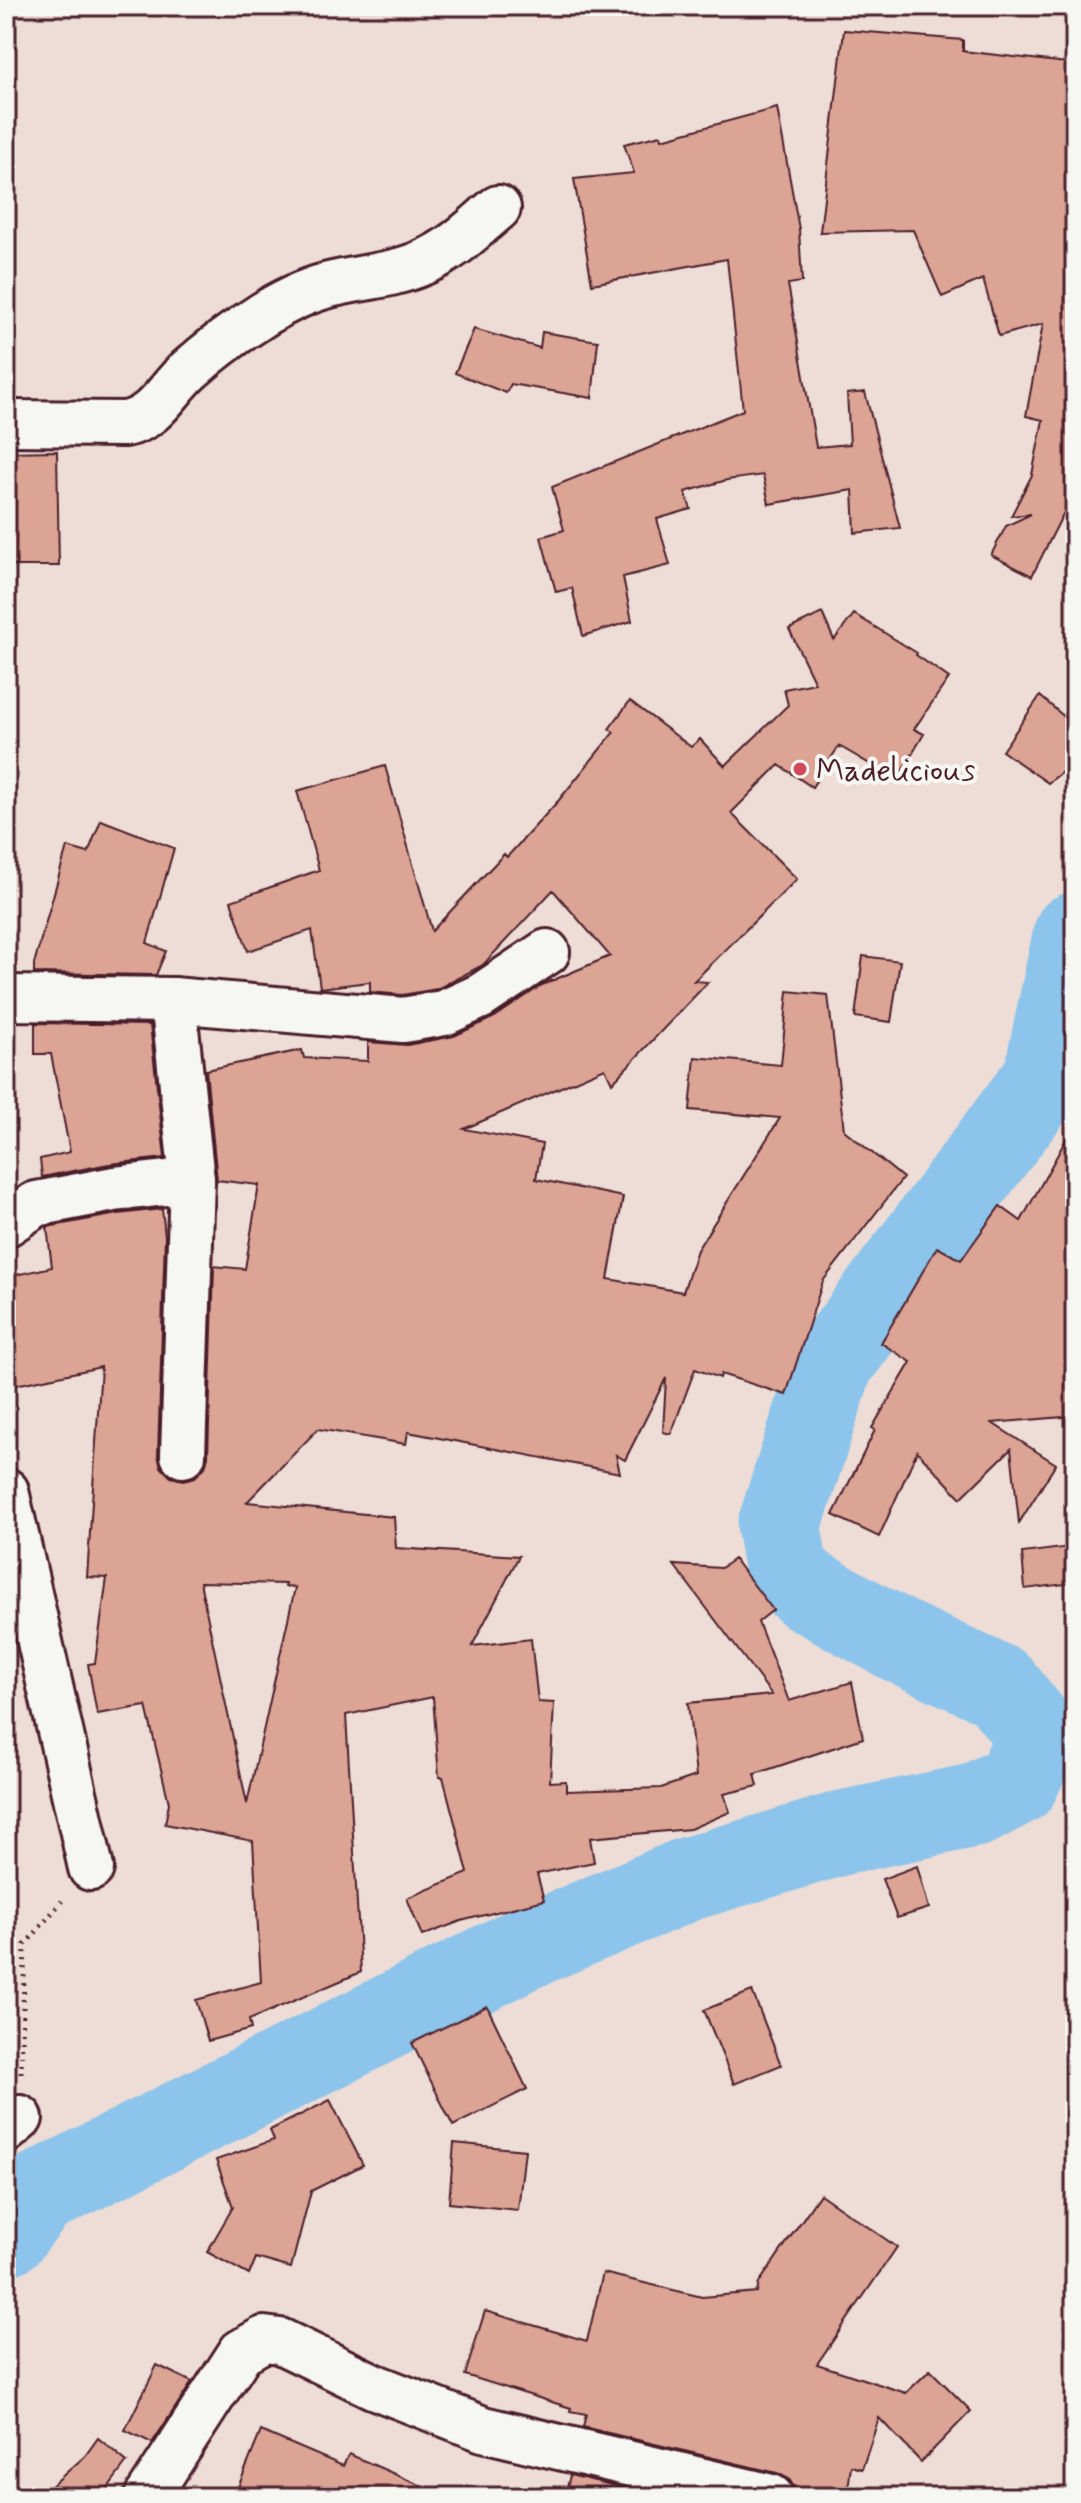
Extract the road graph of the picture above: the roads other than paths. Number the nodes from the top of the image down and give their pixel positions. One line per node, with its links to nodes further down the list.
1 (498, 208): 2 (street)
2 (6, 423)
3 (547, 952): 5 (street)
4 (6, 998): 5 (street)
5 (173, 1000): 6 (street)
6 (192, 1180): 7 (street); 8 (street)
7 (6, 1224)
8 (183, 1455)
9 (6, 1491): 10 (street)
10 (91, 1868)
11 (147, 2497): 12 (street)
12 (771, 2497)

